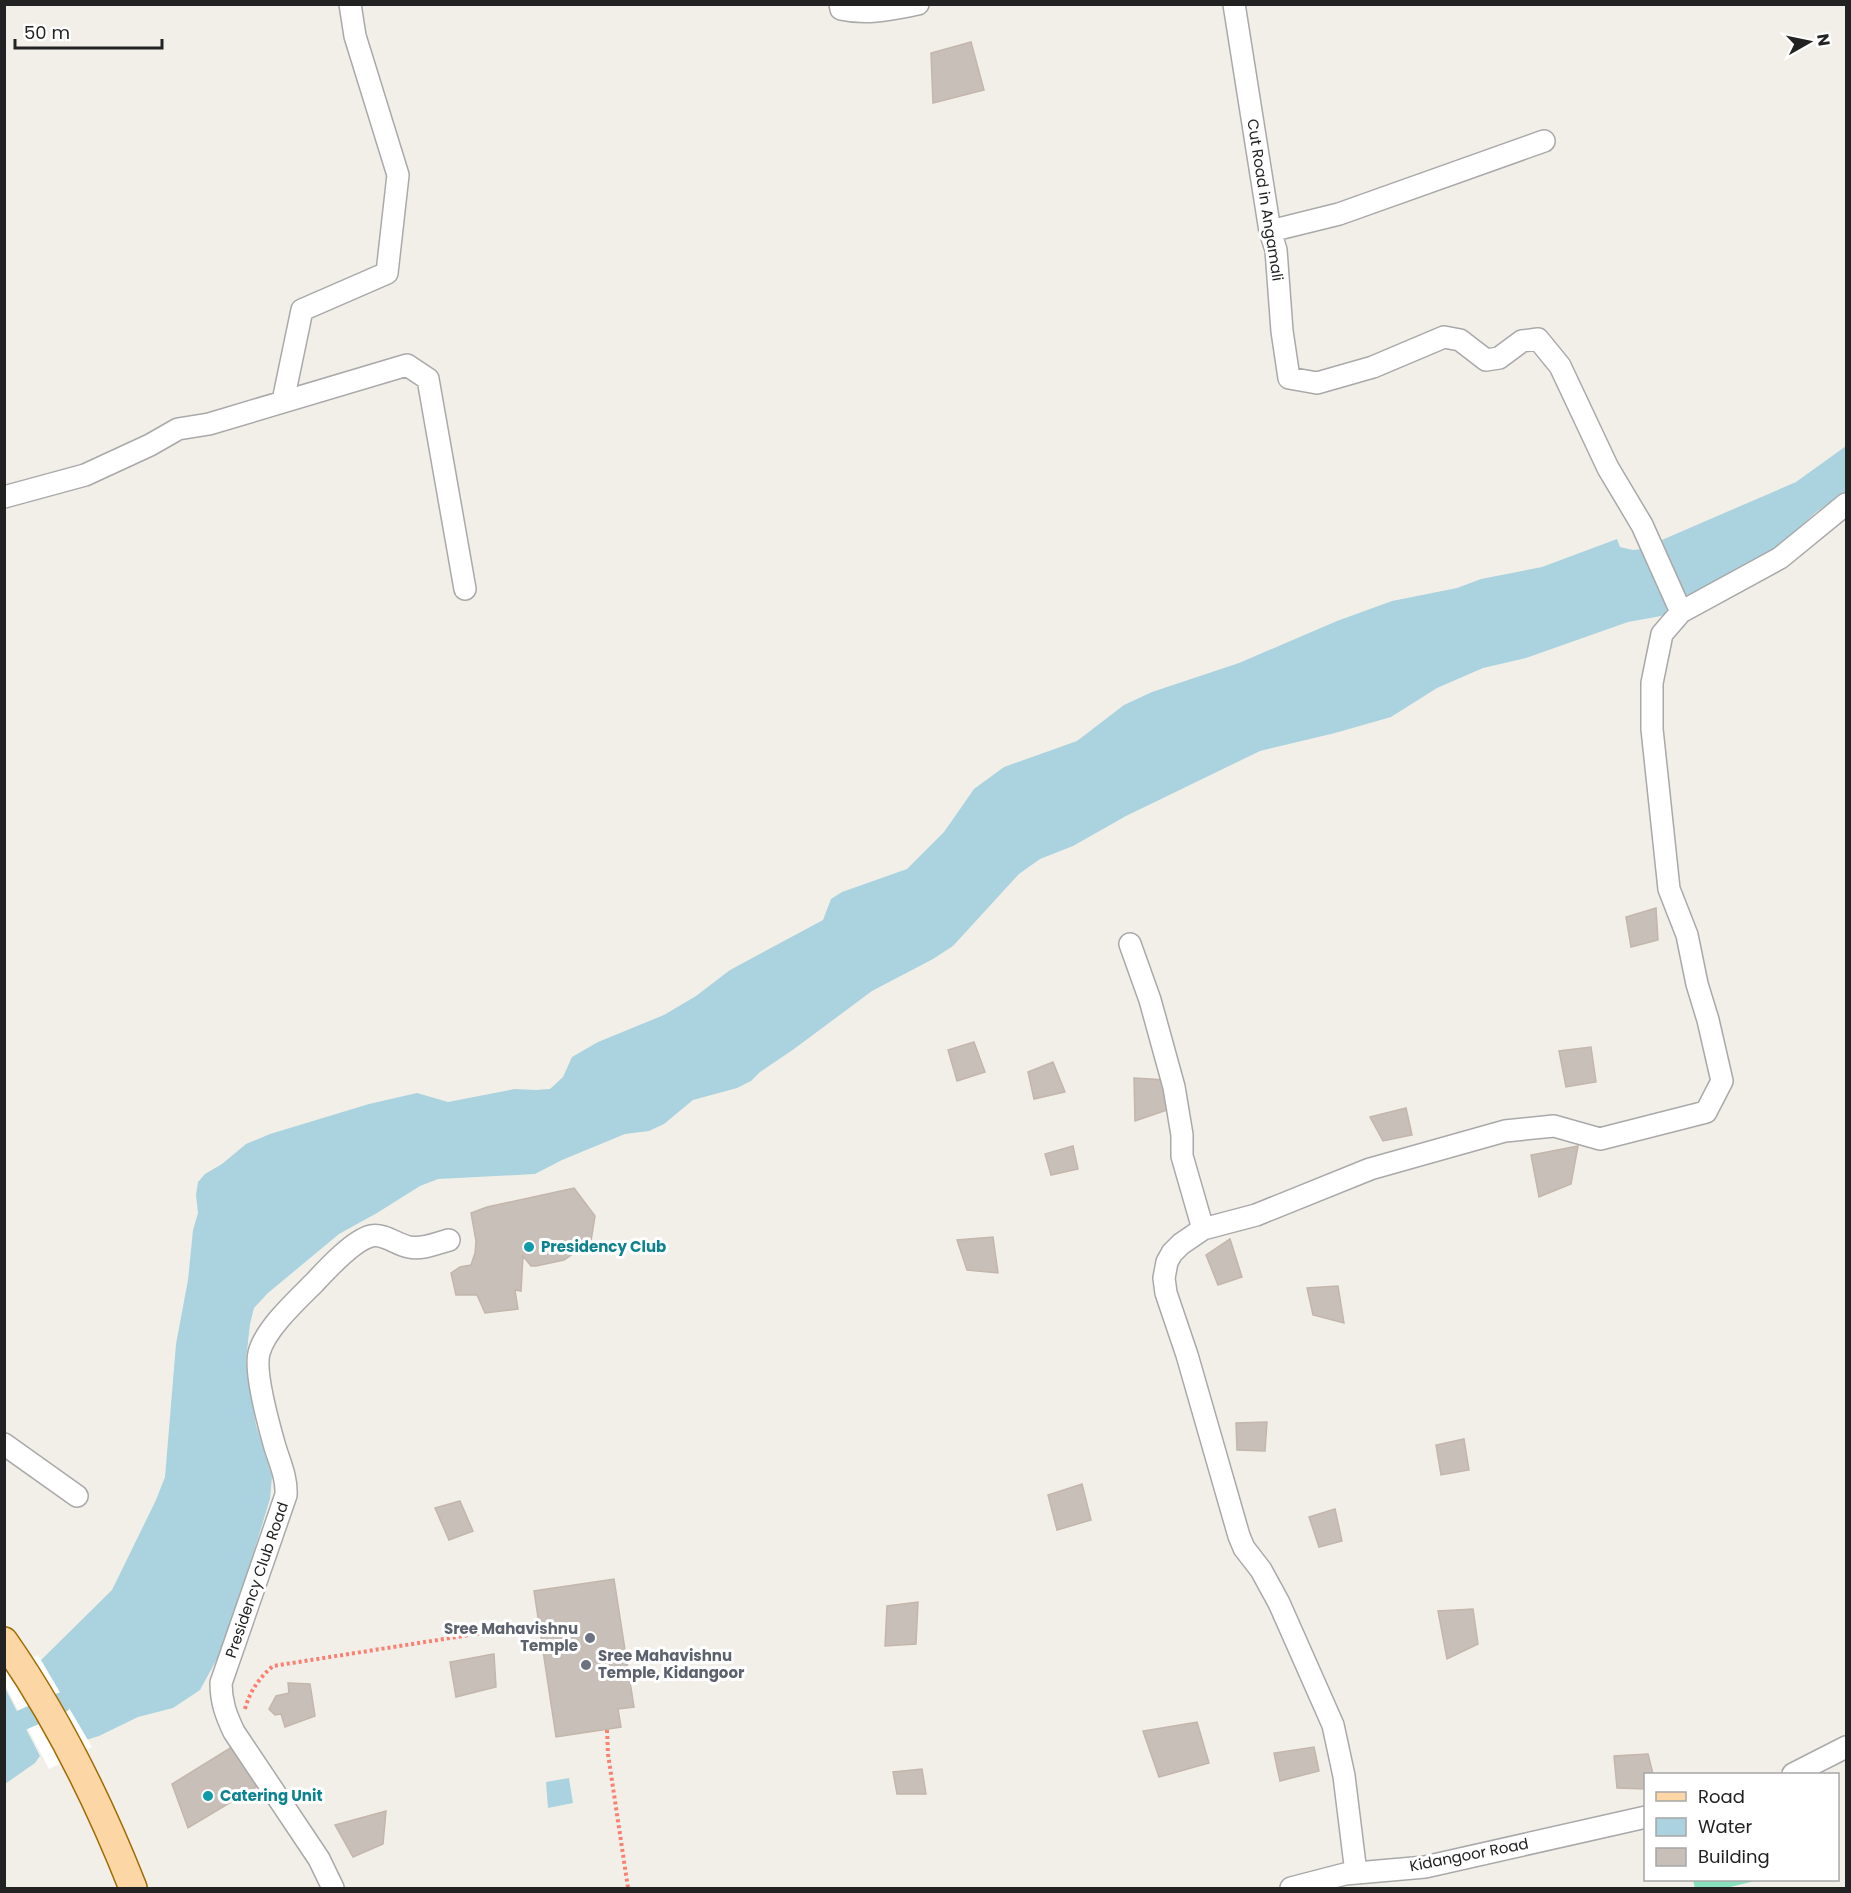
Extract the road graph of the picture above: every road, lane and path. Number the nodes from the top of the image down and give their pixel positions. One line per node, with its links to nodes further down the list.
1 (350, 4): 7 (street)
2 (840, 4): 3 (street)
3 (918, 4)
4 (1234, 4): 6 (street, Cut Road in Angamali)
5 (1544, 141): 6 (street)
6 (1270, 231): 11 (street, Cut Road in Angamali)
7 (283, 401): 8 (street); 10 (street)
8 (4, 497)
9 (1846, 504): 11 (street)
10 (465, 589)
11 (1681, 612): 13 (street)
12 (1130, 944): 13 (street)
13 (1203, 1229): 24 (street)
14 (449, 1240): 20 (street, Presidency Club Road)
15 (4, 1444): 16 (street)
16 (77, 1496)
17 (539, 1624): 20 (path)
18 (4, 1641): 26 (main road)
19 (606, 1730): 28 (path)
20 (238, 1738): 27 (street)
21 (1846, 1747): 22 (street)
22 (1795, 1773)
23 (1644, 1817): 24 (street, Kidangoor Road)
24 (1356, 1873): 25 (street, Kidangoor Road)
25 (1330, 1883): 29 (street, Kidangoor Road)
26 (133, 1888)
27 (333, 1888)
28 (628, 1888)
29 (1291, 1888)

